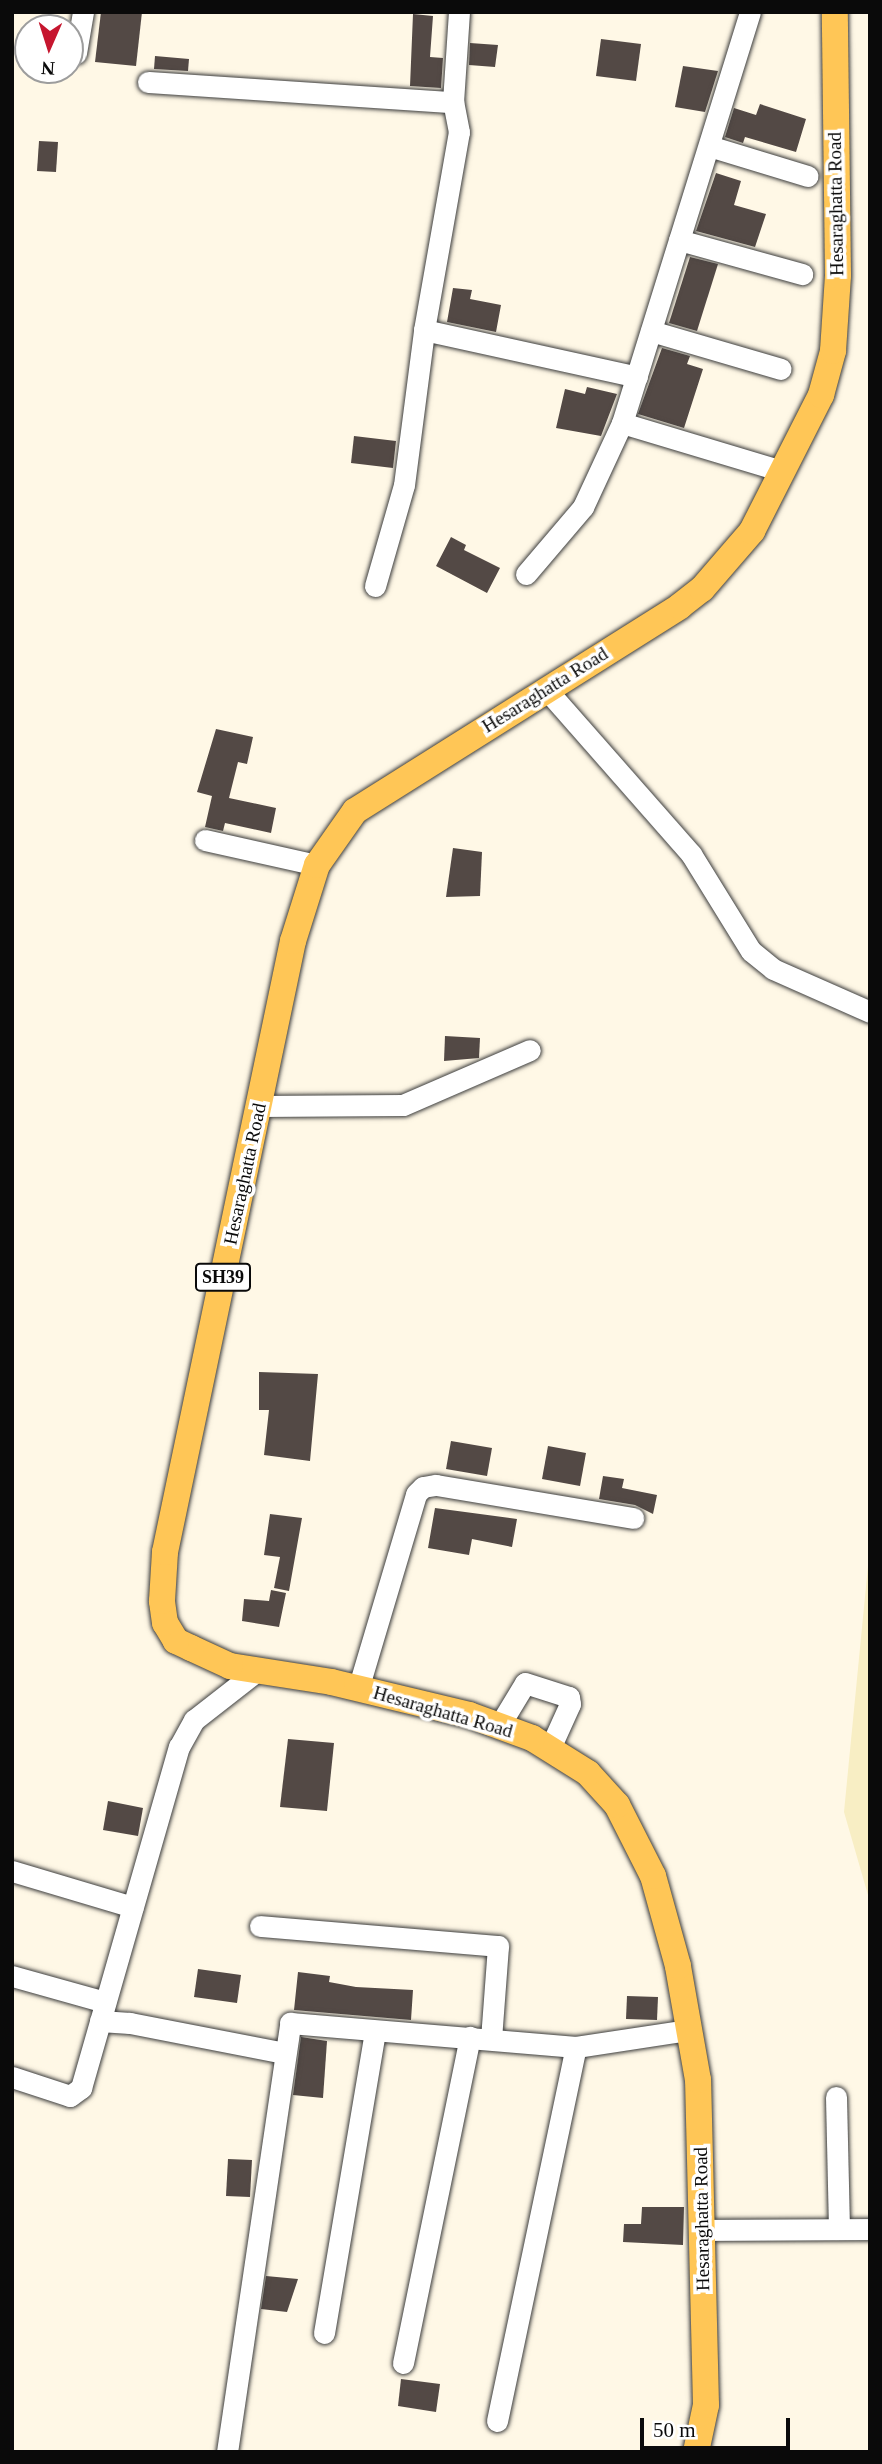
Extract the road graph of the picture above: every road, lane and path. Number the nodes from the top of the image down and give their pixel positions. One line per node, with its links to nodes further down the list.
1 (459, 12): 5 (street)
2 (750, 12): 6 (street)
3 (835, 12): 15 (main road, Hesaraghatta Road / SH39)
4 (148, 82): 5 (street)
5 (453, 102): 10 (street)
6 (709, 146): 7 (street); 8 (street)
7 (808, 176)
8 (679, 240): 9 (street); 11 (street)
9 (802, 274)
10 (424, 330): 13 (street); 17 (street)
11 (651, 331): 12 (street); 13 (street)
12 (781, 369)
13 (637, 377): 14 (street)
14 (622, 423): 15 (street); 16 (street)
15 (782, 471): 18 (main road, Hesaraghatta Road / SH39)
16 (526, 574)
17 (375, 586)
18 (546, 689): 20 (main road, Hesaraghatta Road / SH39); 21 (street)
19 (205, 840): 20 (street)
20 (317, 866): 23 (main road, Hesaraghatta Road / SH39)
21 (870, 1012)
22 (530, 1050): 23 (street)
23 (259, 1106): 25 (main road, Hesaraghatta Road / SH39)
24 (634, 1518): 26 (street)
25 (258, 1670): 26 (main road, Hesaraghatta Road / SH39); 30 (street)
26 (358, 1689): 27 (main road, Hesaraghatta Road / SH39)
27 (499, 1726): 28 (main road, Hesaraghatta Road / SH39); 28 (street)
28 (550, 1748): 34 (main road, Hesaraghatta Road / SH39)
29 (12, 1871): 30 (street)
30 (133, 1908): 33 (street)
31 (260, 1926): 37 (street)
32 (12, 1976): 33 (street)
33 (103, 2012): 39 (street); 40 (street)
34 (689, 2030): 38 (street); 44 (main road, Hesaraghatta Road / SH39)
35 (375, 2032): 36 (street); 39 (street); 45 (street)
36 (470, 2037): 37 (street); 46 (street)
37 (491, 2039): 38 (street)
38 (576, 2048): 47 (street)
39 (285, 2053): 48 (street)
40 (12, 2077)
41 (836, 2097): 42 (street)
42 (839, 2229): 43 (street); 44 (street)
43 (870, 2229)
44 (703, 2231): 49 (main road, Hesaraghatta Road / SH39)
45 (324, 2333)
46 (402, 2363)
47 (497, 2421)
48 (227, 2452)
49 (696, 2452)

